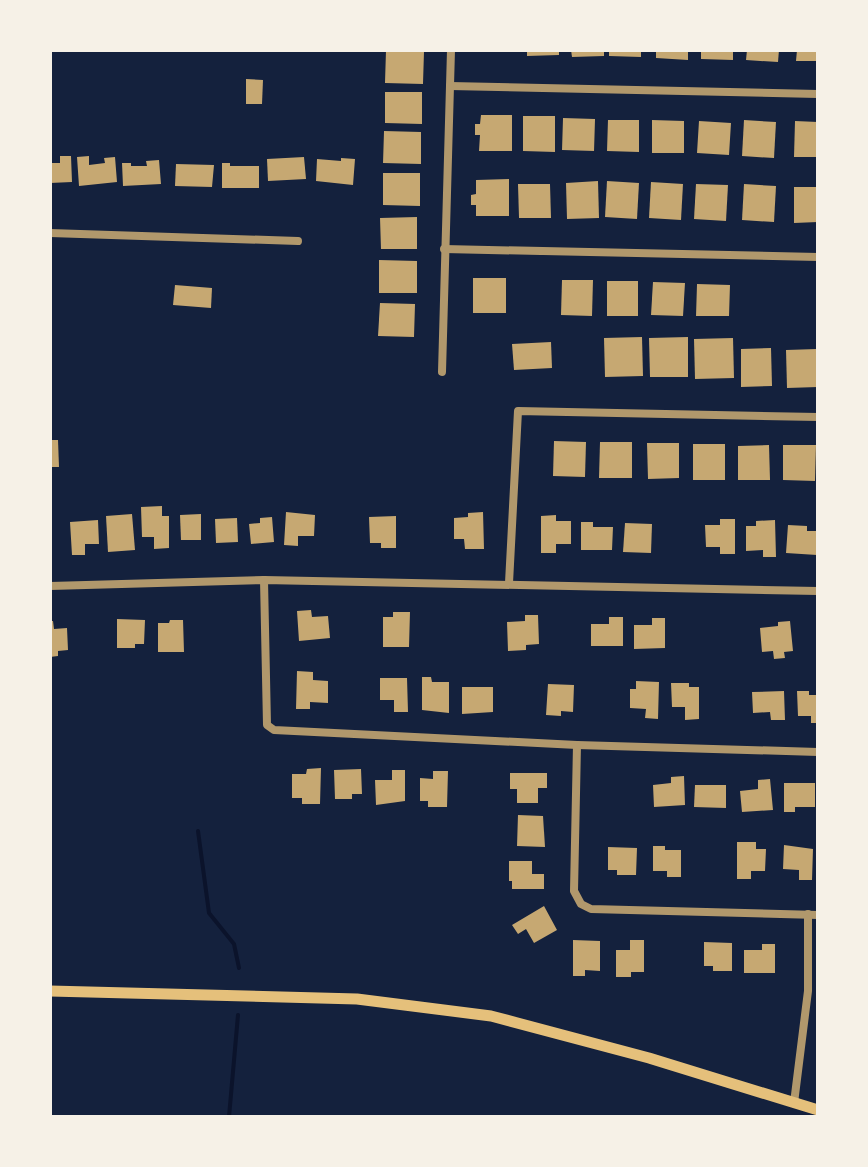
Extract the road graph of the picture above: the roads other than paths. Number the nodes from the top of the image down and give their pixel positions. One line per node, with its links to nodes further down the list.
1 (451, 50): 2 (street)
2 (450, 86): 3 (street); 6 (street)
3 (818, 94)
4 (50, 233): 5 (street)
5 (298, 241)
6 (444, 249): 7 (street); 8 (street)
7 (818, 257)
8 (442, 372)
9 (818, 417): 11 (street)
10 (264, 580): 11 (street); 12 (street); 14 (street)
11 (509, 583): 13 (street)
12 (50, 586)
13 (818, 591)
14 (577, 745): 15 (street); 16 (street)
15 (818, 752)
16 (813, 914): 18 (street)
17 (50, 991): 18 (main road)
18 (794, 1103): 19 (main road)
19 (818, 1110)

